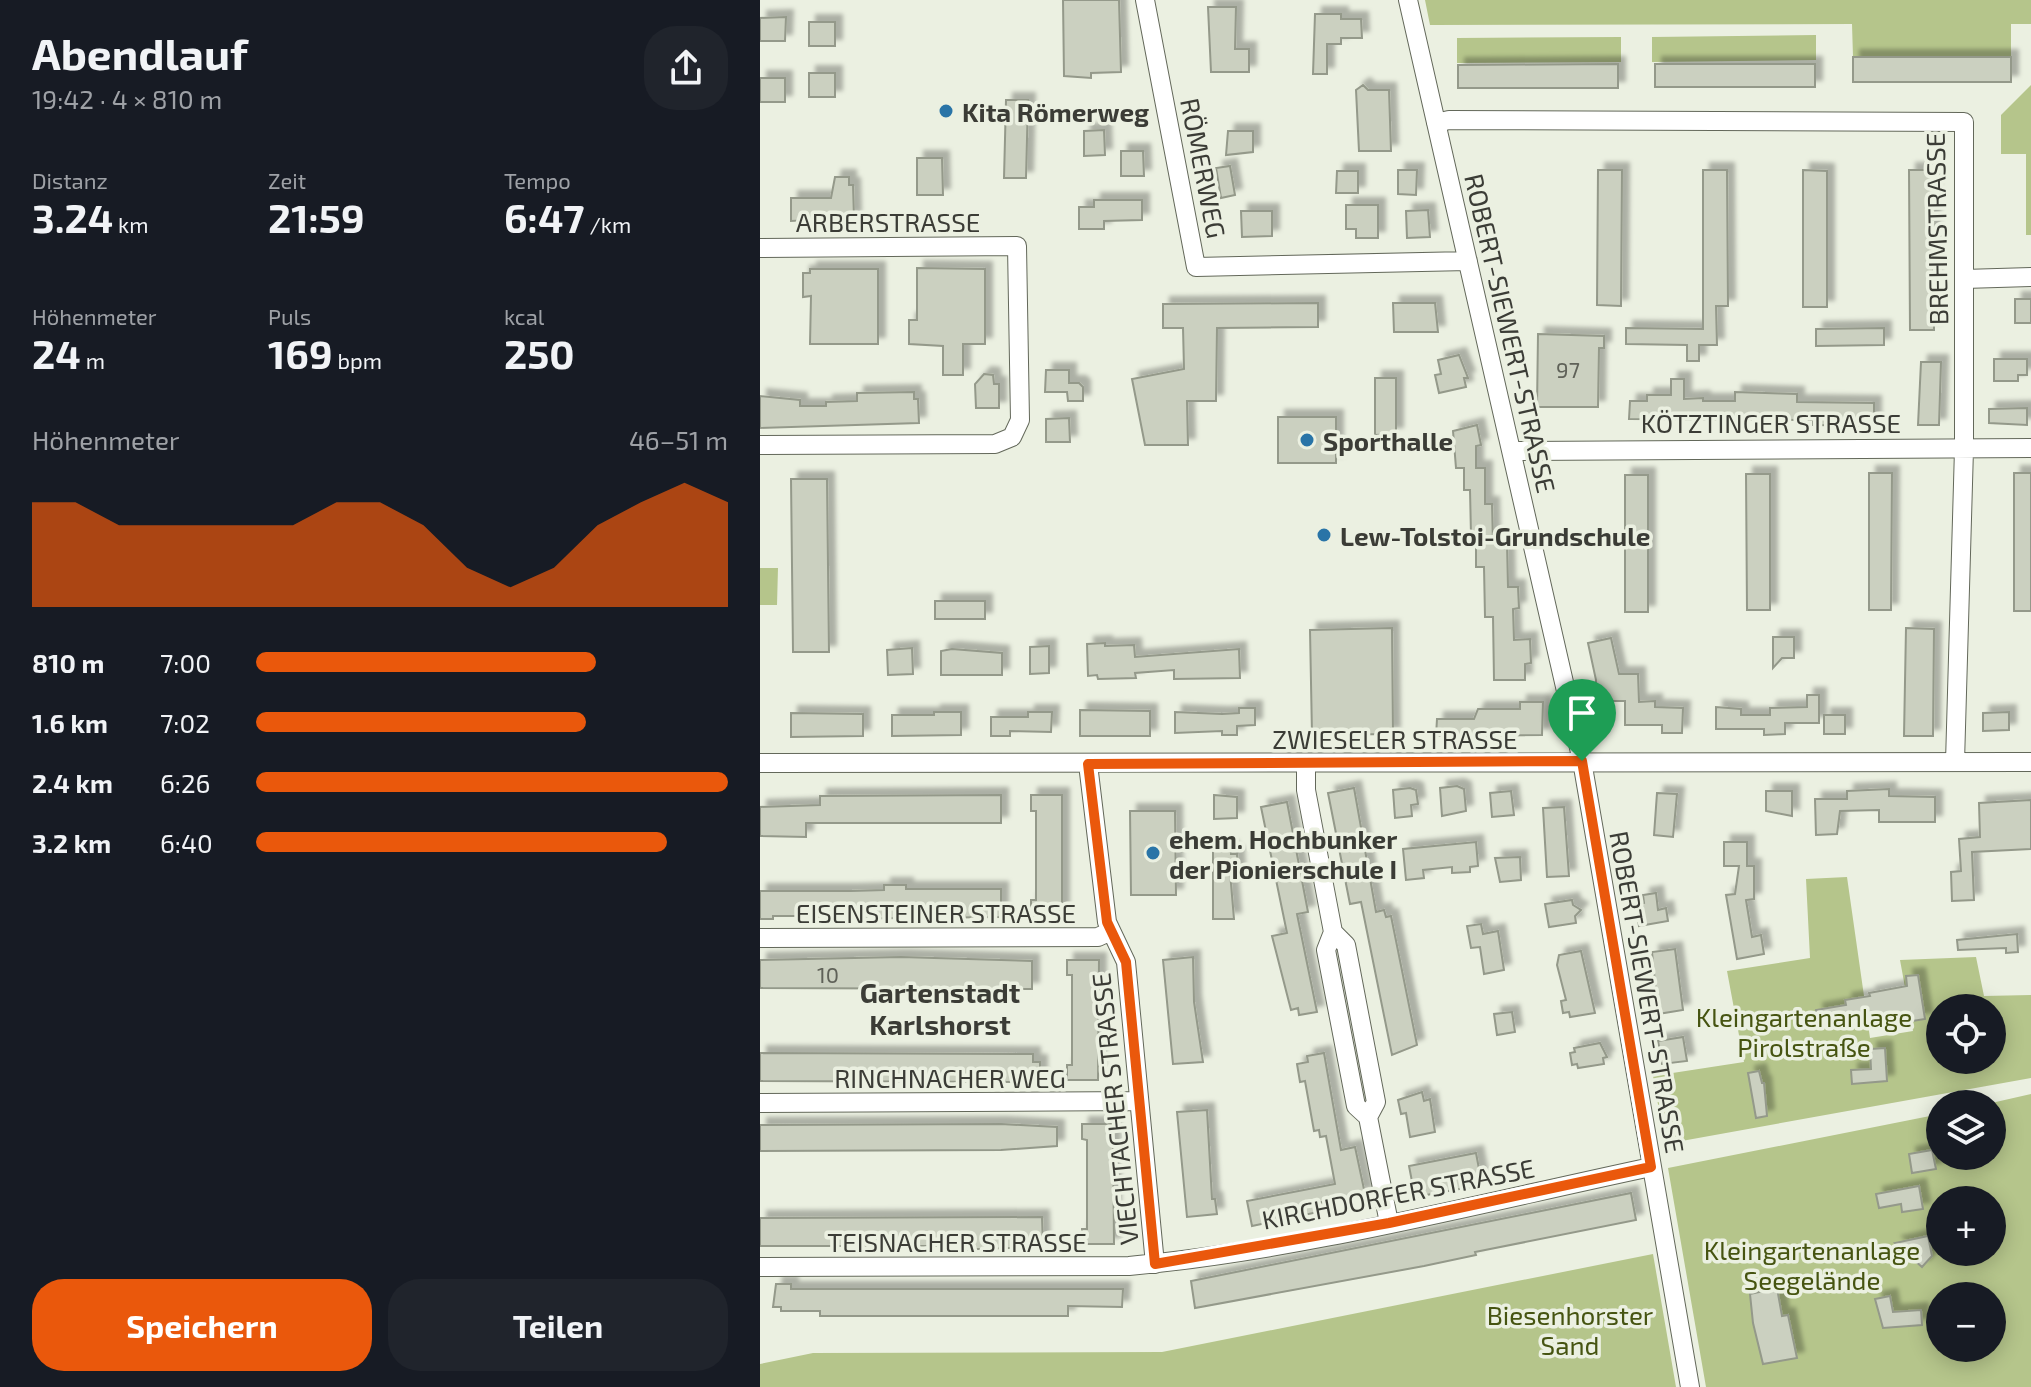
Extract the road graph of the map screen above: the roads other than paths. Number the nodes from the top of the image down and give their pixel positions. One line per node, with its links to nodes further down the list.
1 (1145, 0): 5 (street, RÖMERWEG)
2 (1408, 0): 3 (street, ROBERT-SIEWERT-STRASSE)
3 (1436, 123): 5 (street, ROBERT-SIEWERT-STRASSE); 7 (street, BREHMSTRASSE)
4 (760, 248): 8 (street, ARBERSTRASSE)
5 (1468, 261): 11 (street, ROBERT-SIEWERT-STRASSE)
6 (2031, 277): 7 (street)
7 (1964, 279): 10 (street, BREHMSTRASSE)
8 (760, 445)
9 (2031, 448): 10 (street, KÖTZTINGER STRASSE)
10 (1964, 449): 11 (street, KÖTZTINGER STRASSE); 13 (street, BREHMSTRASSE)
11 (1511, 451): 12 (street, ROBERT-SIEWERT-STRASSE)
12 (1582, 761): 13 (street, ZWIESELER STRASSE); 17 (street, ZWIESELER STRASSE); 22 (street, ROBERT-SIEWERT-STRASSE)
13 (1955, 762): 14 (street, ZWIESELER STRASSE)
14 (2031, 762)
15 (760, 763): 16 (street, ZWIESELER STRASSE)
16 (1088, 764): 17 (street, ZWIESELER STRASSE); 18 (street, VIECHTACHER STRASSE)
17 (1306, 765): 23 (street)
18 (1111, 931): 19 (street, EISENSTEINER STRASSE); 20 (street, VIECHTACHER STRASSE)
19 (760, 938)
20 (1139, 1101): 21 (street, RINCHNACHER WEG); 24 (street, VIECHTACHER STRASSE)
21 (760, 1103)
22 (1651, 1167): 23 (street, KIRCHDORFER STRASSE); 26 (street, ROBERT-SIEWERT-STRASSE)
23 (1389, 1223): 24 (street, KIRCHDORFER STRASSE)
24 (1155, 1264): 25 (street, TEISNACHER STRASSE)
25 (760, 1267)
26 (1690, 1387)

